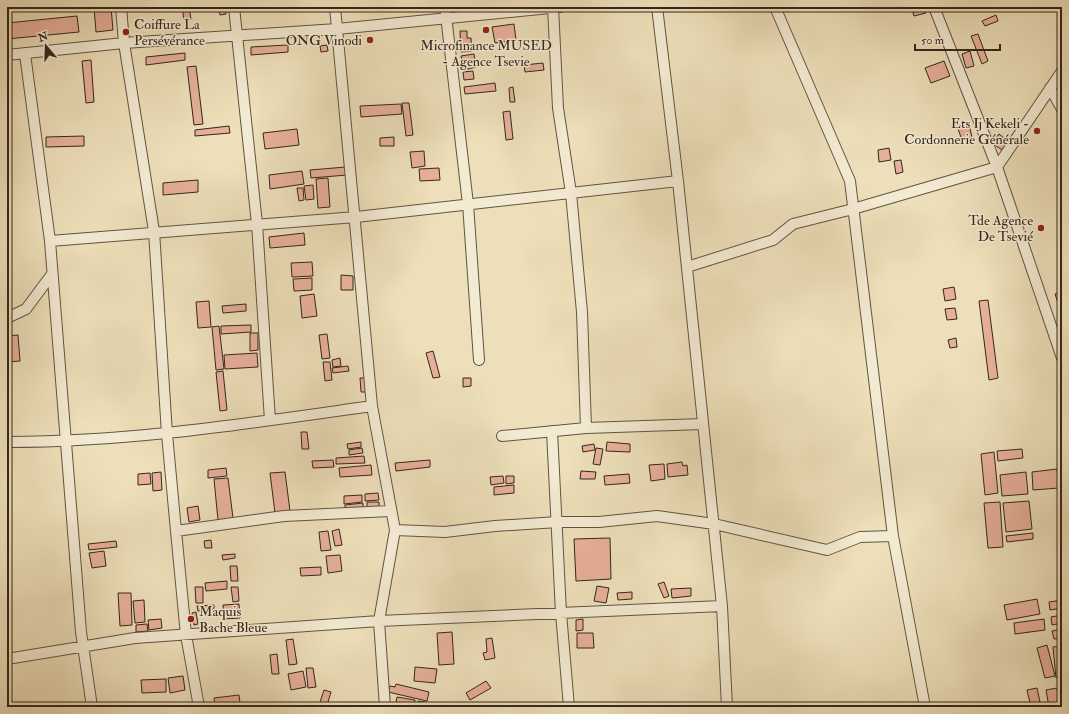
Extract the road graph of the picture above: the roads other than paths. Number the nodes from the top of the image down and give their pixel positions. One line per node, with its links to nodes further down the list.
1 (121, 7): 12 (street)
2 (234, 7): 11 (street)
3 (335, 7): 10 (street)
4 (445, 7): 9 (street)
5 (555, 7): 9 (street); 20 (street)
6 (657, 7): 19 (street)
7 (774, 7): 22 (street)
8 (934, 7): 18 (street)
9 (446, 18): 10 (street); 21 (street)
10 (337, 28): 11 (street); 23 (street)
11 (238, 37): 12 (street); 24 (street)
12 (124, 43): 13 (street); 25 (street)
13 (25, 54): 14 (street); 26 (street)
14 (7, 55)
15 (1062, 71): 16 (street)
16 (1050, 88): 17 (street); 18 (street)
17 (1062, 109)
18 (997, 167): 22 (street); 30 (street)
19 (678, 181): 20 (street); 27 (street)
20 (571, 193): 21 (street); 35 (street)
21 (468, 204): 23 (street); 31 (street)
22 (853, 209): 27 (street); 46 (street)
23 (356, 217): 24 (street); 32 (street)
24 (257, 224): 25 (street); 33 (street)
25 (154, 231): 26 (street); 37 (street)
26 (50, 241): 28 (street)
27 (687, 267): 34 (street)
28 (52, 274): 29 (street); 40 (street)
29 (7, 318)
30 (1062, 358)
31 (479, 360)
32 (372, 406): 33 (street); 41 (street)
33 (270, 420): 37 (street)
34 (703, 424): 35 (street); 43 (street)
35 (586, 428): 36 (street)
36 (552, 431): 38 (street); 42 (street)
37 (167, 434): 40 (street); 45 (street)
38 (502, 436)
39 (7, 442): 40 (street)
40 (66, 442): 51 (street)
41 (390, 511): 44 (street); 45 (street)
42 (558, 522): 43 (street); 44 (street); 48 (street)
43 (714, 524): 46 (street); 47 (street)
44 (395, 530): 49 (street)
45 (176, 531): 50 (street)
46 (893, 536): 58 (street)
47 (722, 606): 48 (street); 57 (street)
48 (561, 613): 49 (street); 56 (street)
49 (379, 621): 50 (street); 55 (street)
50 (186, 635): 51 (street); 54 (street)
51 (83, 647): 52 (street); 53 (street)
52 (7, 659)
53 (92, 707)
54 (199, 707)
55 (385, 707)
56 (569, 707)
57 (727, 707)
58 (925, 707)

